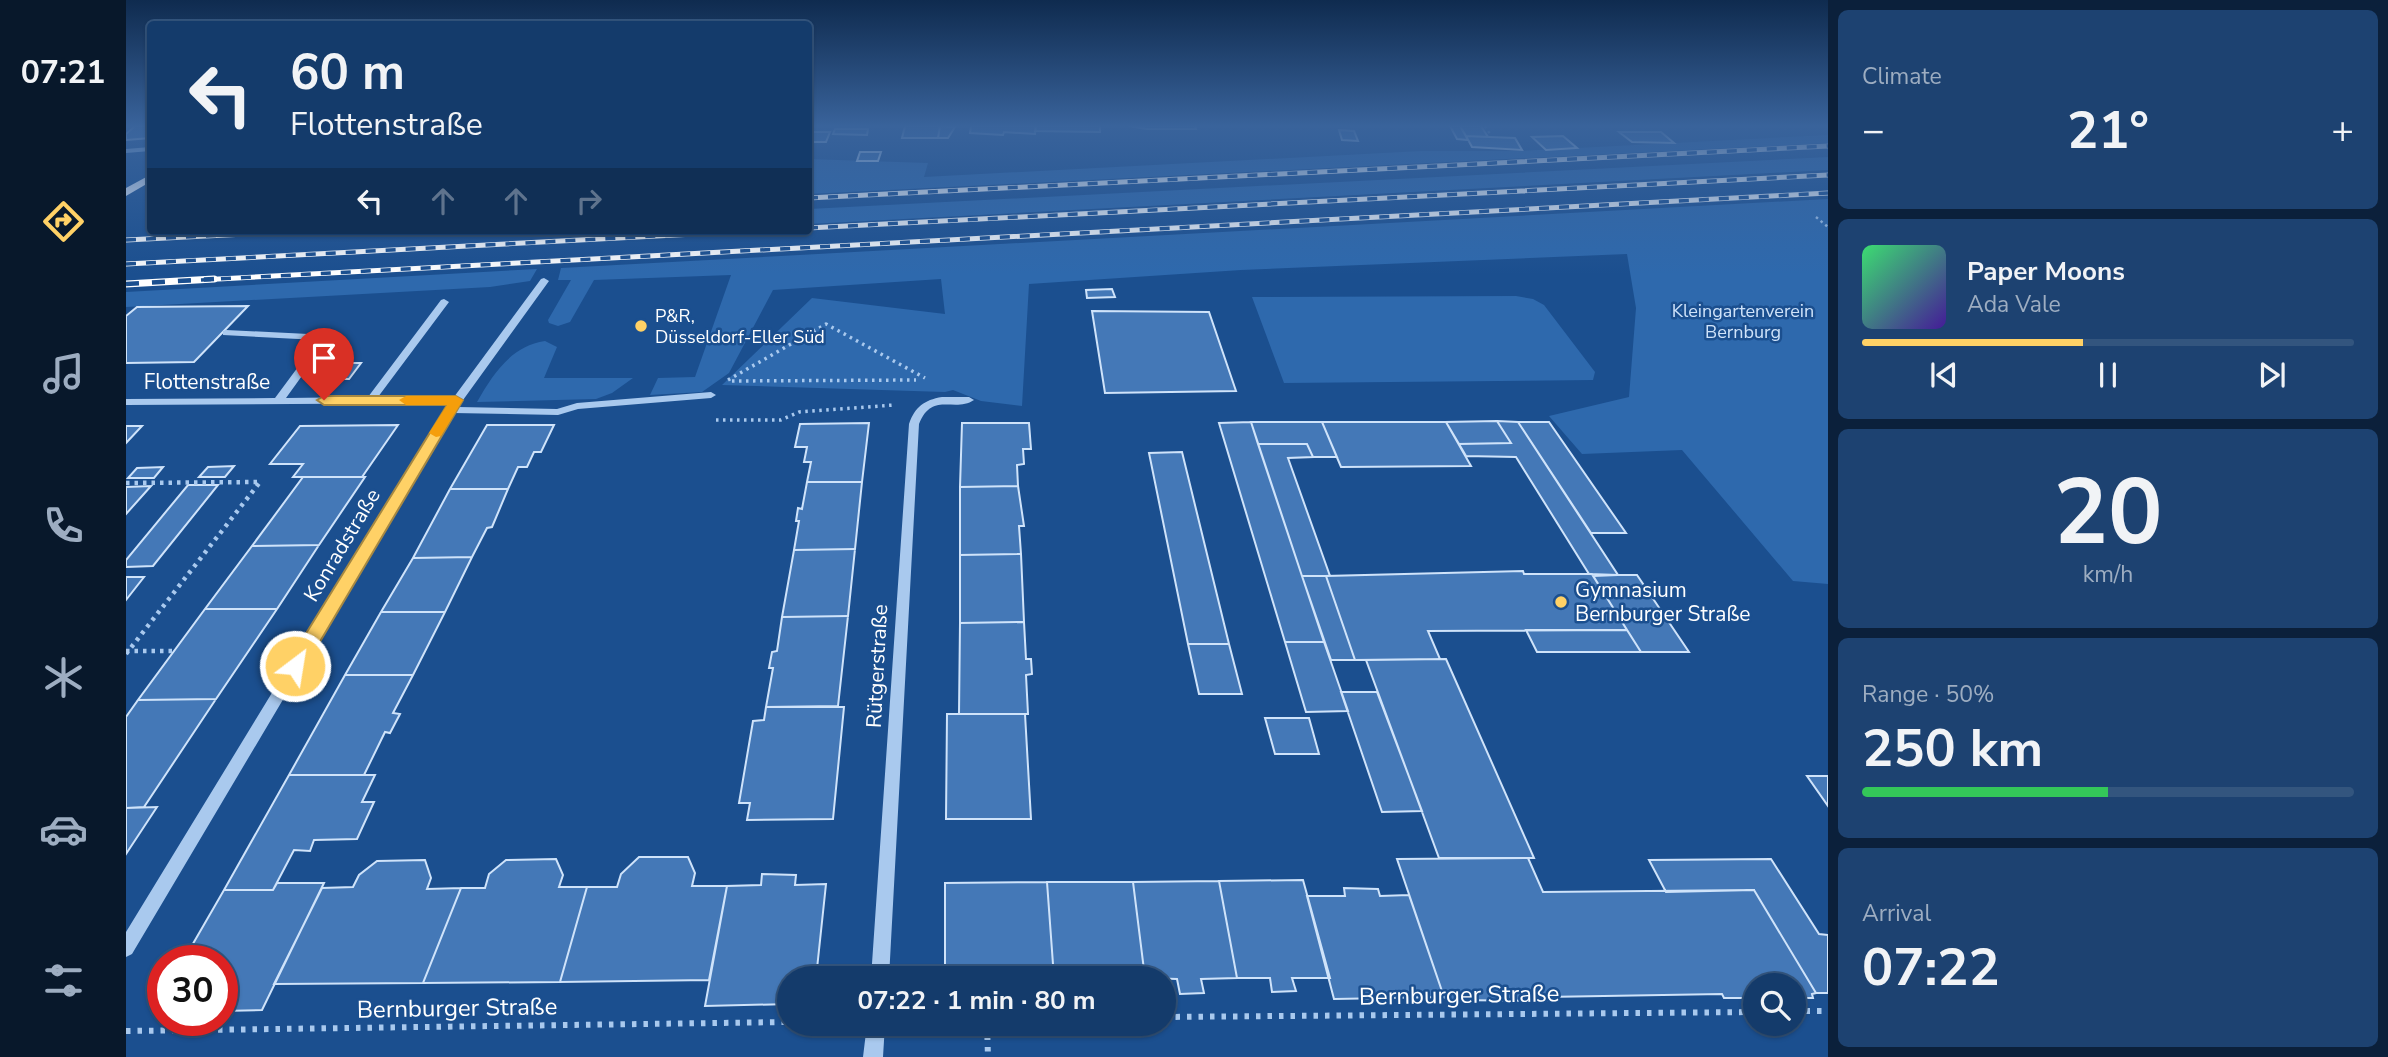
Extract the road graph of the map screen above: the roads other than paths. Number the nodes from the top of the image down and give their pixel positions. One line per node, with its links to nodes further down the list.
1 (147, 180): 2 (main road)
2 (126, 193)
3 (544, 281): 11 (street, Konradstraße)
4 (444, 302): 7 (street)
5 (226, 334): 9 (street)
6 (711, 395): 12 (street)
7 (371, 400): 9 (street, Flottenstraße); 11 (street, Flottenstraße)
8 (969, 400): 14 (street, Rütgerstraße)
9 (278, 401): 10 (street, Flottenstraße)
10 (126, 402)
11 (453, 405): 12 (street, Flottenstraße); 13 (street, Konradstraße)
12 (558, 412)
13 (126, 948)
14 (881, 966)
15 (875, 1036): 16 (street)
16 (873, 1057)

